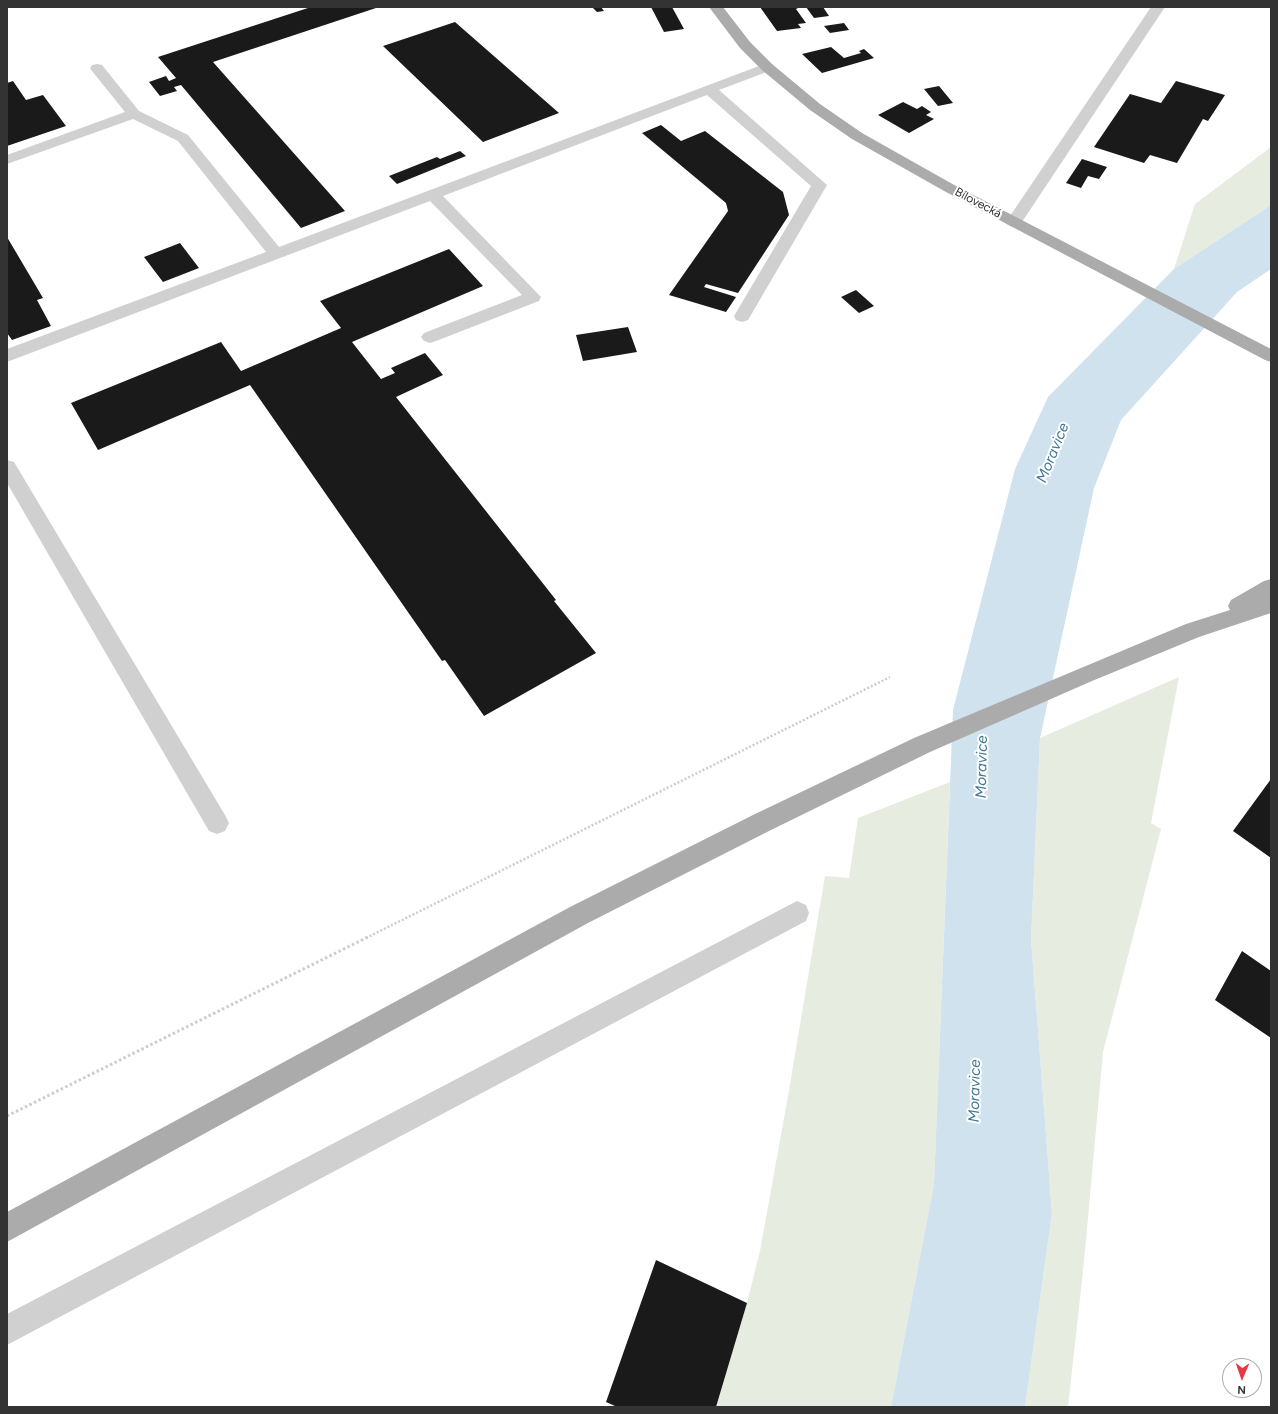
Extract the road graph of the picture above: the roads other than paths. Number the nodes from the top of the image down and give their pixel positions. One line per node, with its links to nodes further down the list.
1 (716, 7): 3 (main road, Bílovecká)
2 (1158, 7): 9 (street)
3 (767, 67): 5 (street); 9 (main road, Bílovecká)
4 (97, 68): 6 (street)
5 (709, 89): 8 (street); 11 (street)
6 (134, 114): 7 (street); 10 (street)
7 (7, 160)
8 (432, 194): 10 (street); 12 (street)
9 (1014, 222): 14 (main road, Bílovecká)
10 (276, 254): 13 (street)
11 (742, 316)
12 (430, 337)
13 (7, 356)
14 (1271, 356)
15 (7, 466): 19 (street)
16 (1271, 588): 18 (main road)
17 (1271, 605): 18 (main road)
18 (1193, 630): 21 (main road)
19 (217, 823)
20 (797, 914): 22 (street)
21 (7, 1228)
22 (7, 1330)

